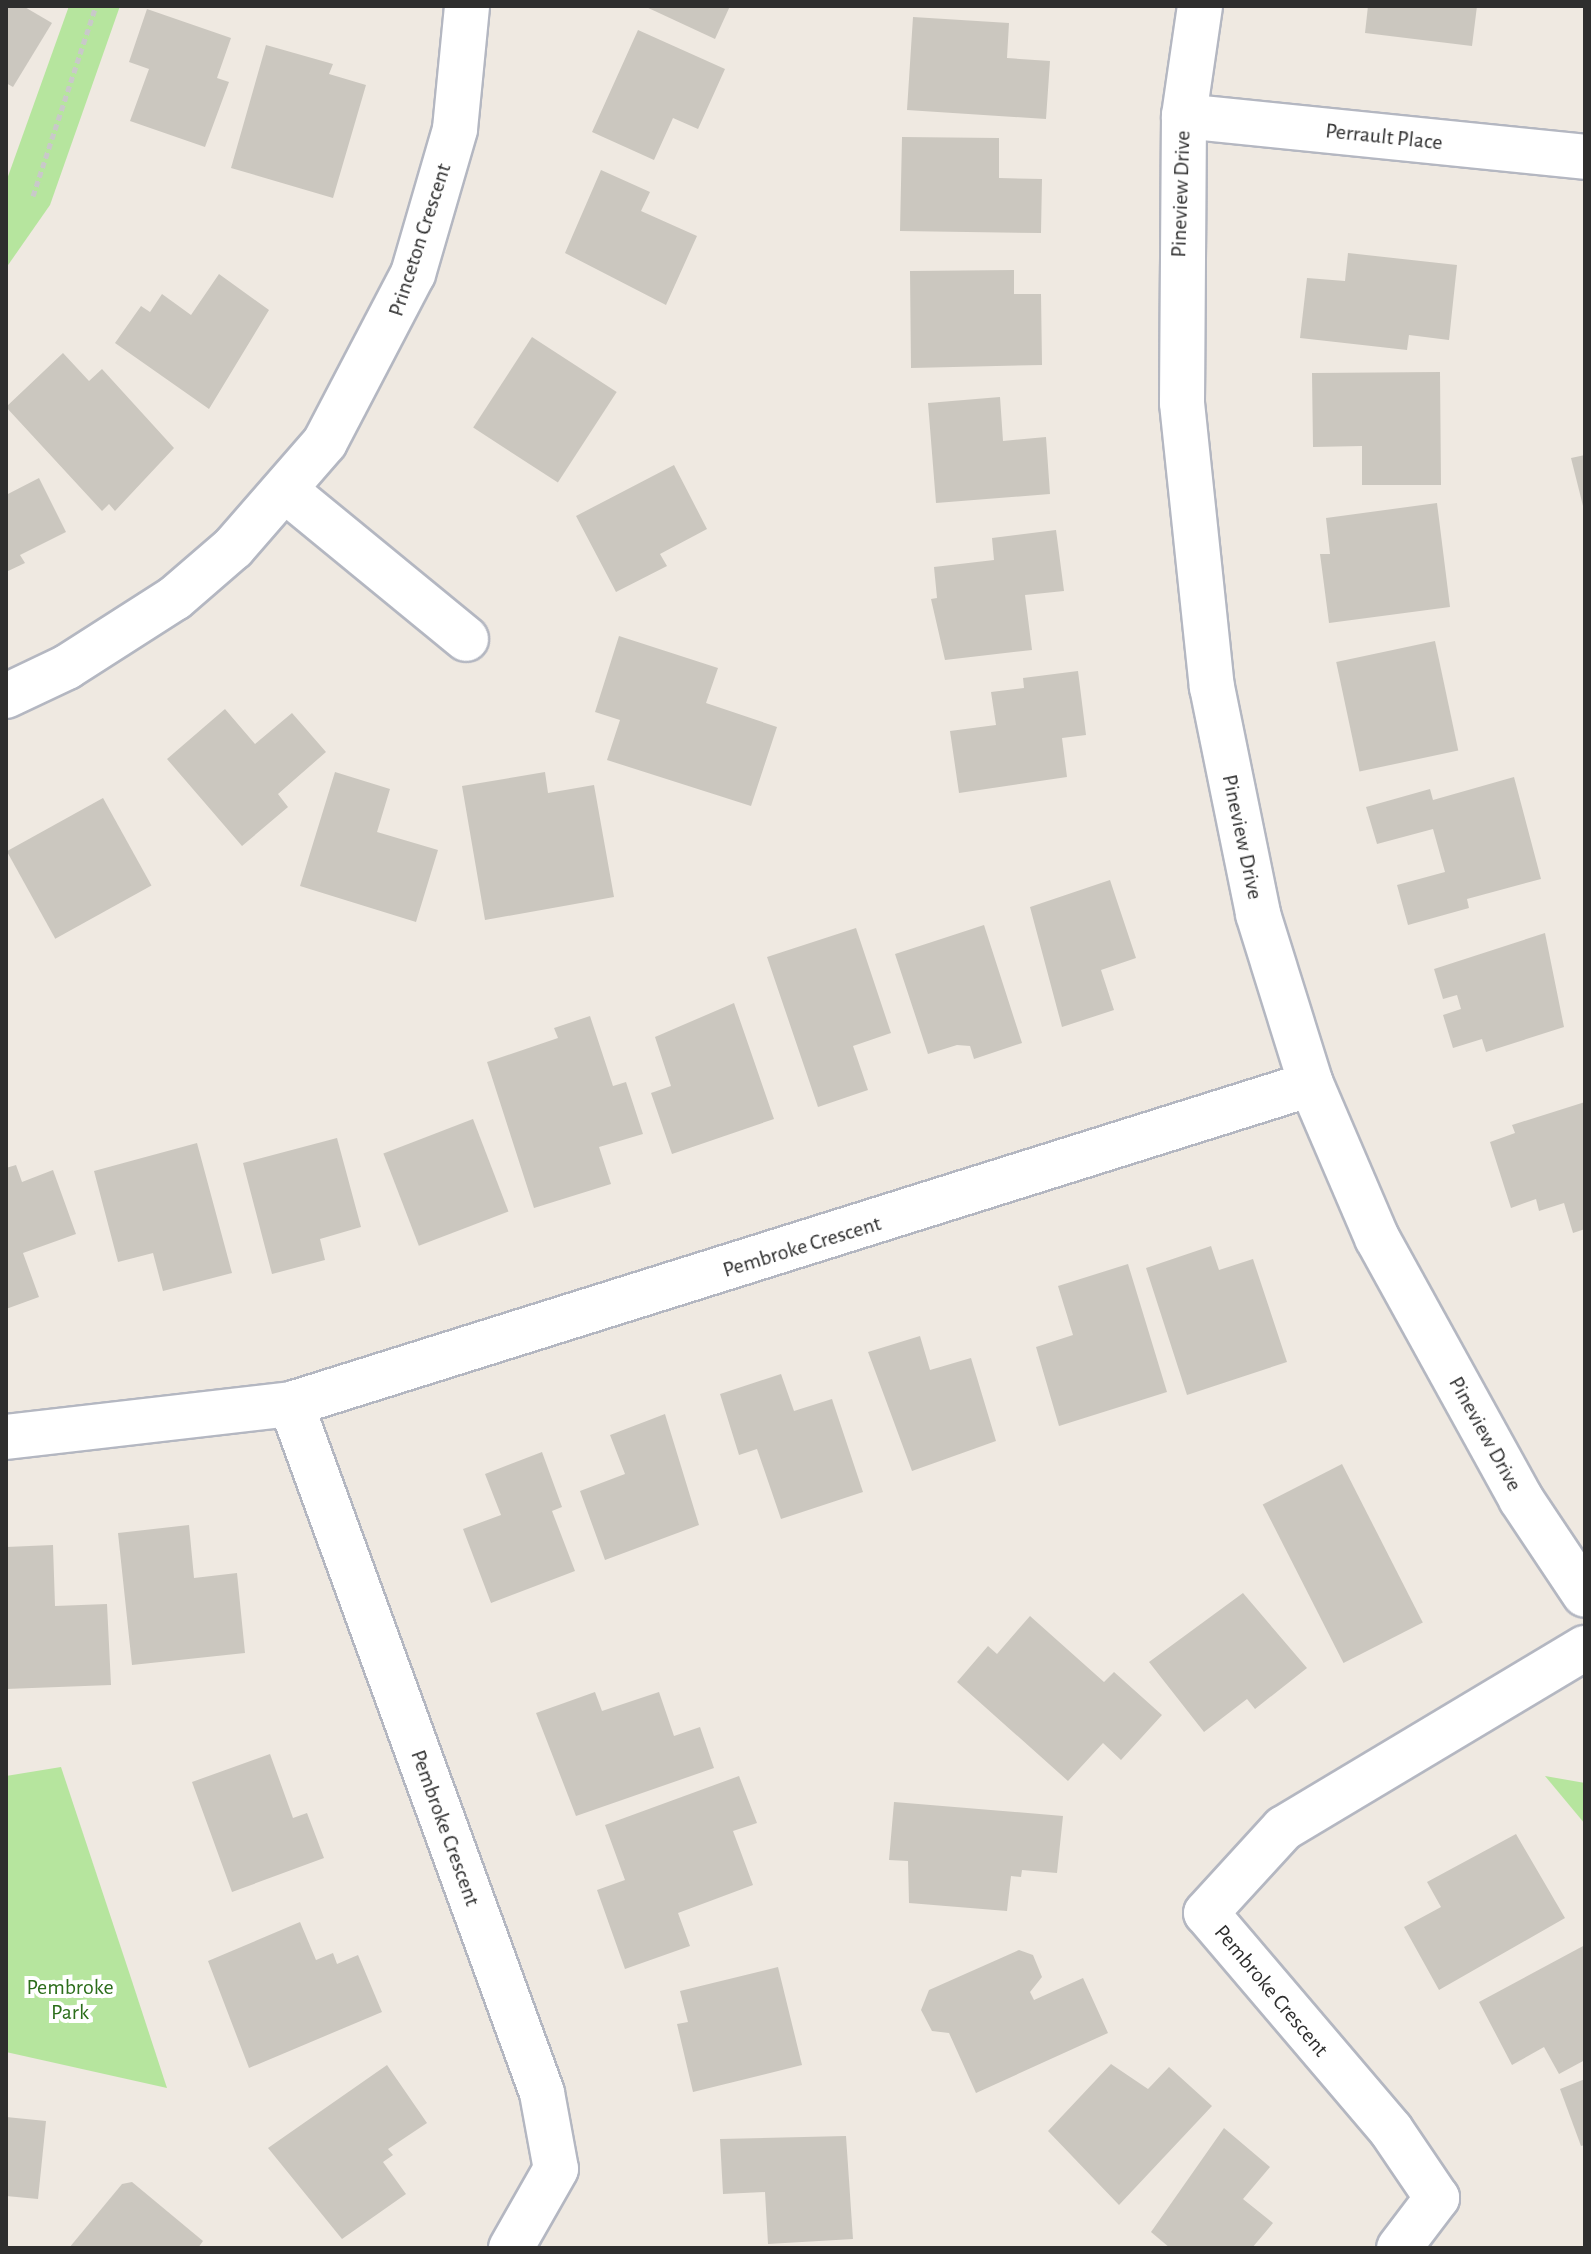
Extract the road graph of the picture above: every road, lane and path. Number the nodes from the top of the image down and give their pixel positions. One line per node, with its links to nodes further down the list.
1 (96, 6): 6 (path)
2 (467, 6): 7 (street, Princeton Crescent)
3 (1200, 6): 4 (street, Pineview Drive)
4 (1184, 116): 5 (street, Perrault Place); 10 (street, Pineview Drive)
5 (1585, 157)
6 (33, 196)
7 (286, 491): 8 (street); 9 (street, Princeton Crescent)
8 (466, 639)
9 (6, 696)
10 (1311, 1084): 11 (street, Pembroke Crescent); 13 (street, Pineview Drive)
11 (291, 1404): 12 (street, Pembroke Crescent); 15 (street, Pembroke Crescent)
12 (6, 1437)
13 (1585, 1595)
14 (1585, 1648): 16 (street, Pembroke Crescent)
15 (511, 2248)
16 (1399, 2248)

